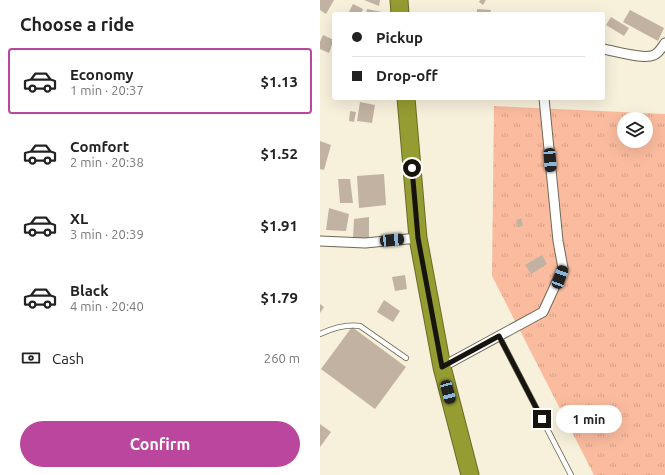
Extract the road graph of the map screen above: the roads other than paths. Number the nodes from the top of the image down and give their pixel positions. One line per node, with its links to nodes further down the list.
1 (399, 0): 2 (highway)
2 (400, 12)
3 (665, 43): 4 (street)
4 (605, 49)
5 (406, 100): 7 (highway)
6 (544, 100): 10 (street)
7 (418, 238): 8 (street); 12 (highway)
8 (320, 241)
9 (320, 334): 11 (lane)
10 (499, 336): 12 (street); 14 (lane)
11 (406, 358)
12 (442, 367): 13 (highway)
13 (470, 475)
14 (571, 475)

